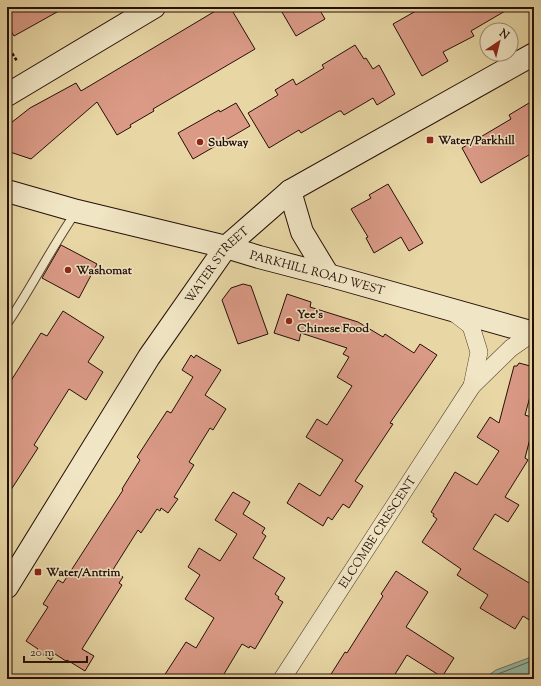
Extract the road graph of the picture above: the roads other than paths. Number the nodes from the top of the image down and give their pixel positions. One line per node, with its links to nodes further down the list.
1 (154, 7): 3 (main road)
2 (534, 54): 5 (main road, WATER STREET)
3 (7, 95)
4 (7, 191): 6 (main road, PARKHILL ROAD WEST)
5 (290, 191): 7 (main road, WATER STREET); 8 (main road)
6 (76, 211): 7 (main road, PARKHILL ROAD WEST); 10 (lane)
7 (226, 247): 8 (main road, PARKHILL ROAD WEST); 13 (main road, WATER STREET)
8 (328, 275): 9 (main road, PARKHILL ROAD WEST)
9 (450, 310): 11 (main road, PARKHILL ROAD WEST); 12 (street, ELCOMBE CRESCENT)
10 (7, 324)
11 (533, 333): 12 (street, ELCOMBE CRESCENT)
12 (472, 386): 14 (street, ELCOMBE CRESCENT)
13 (7, 587)
14 (282, 679)

